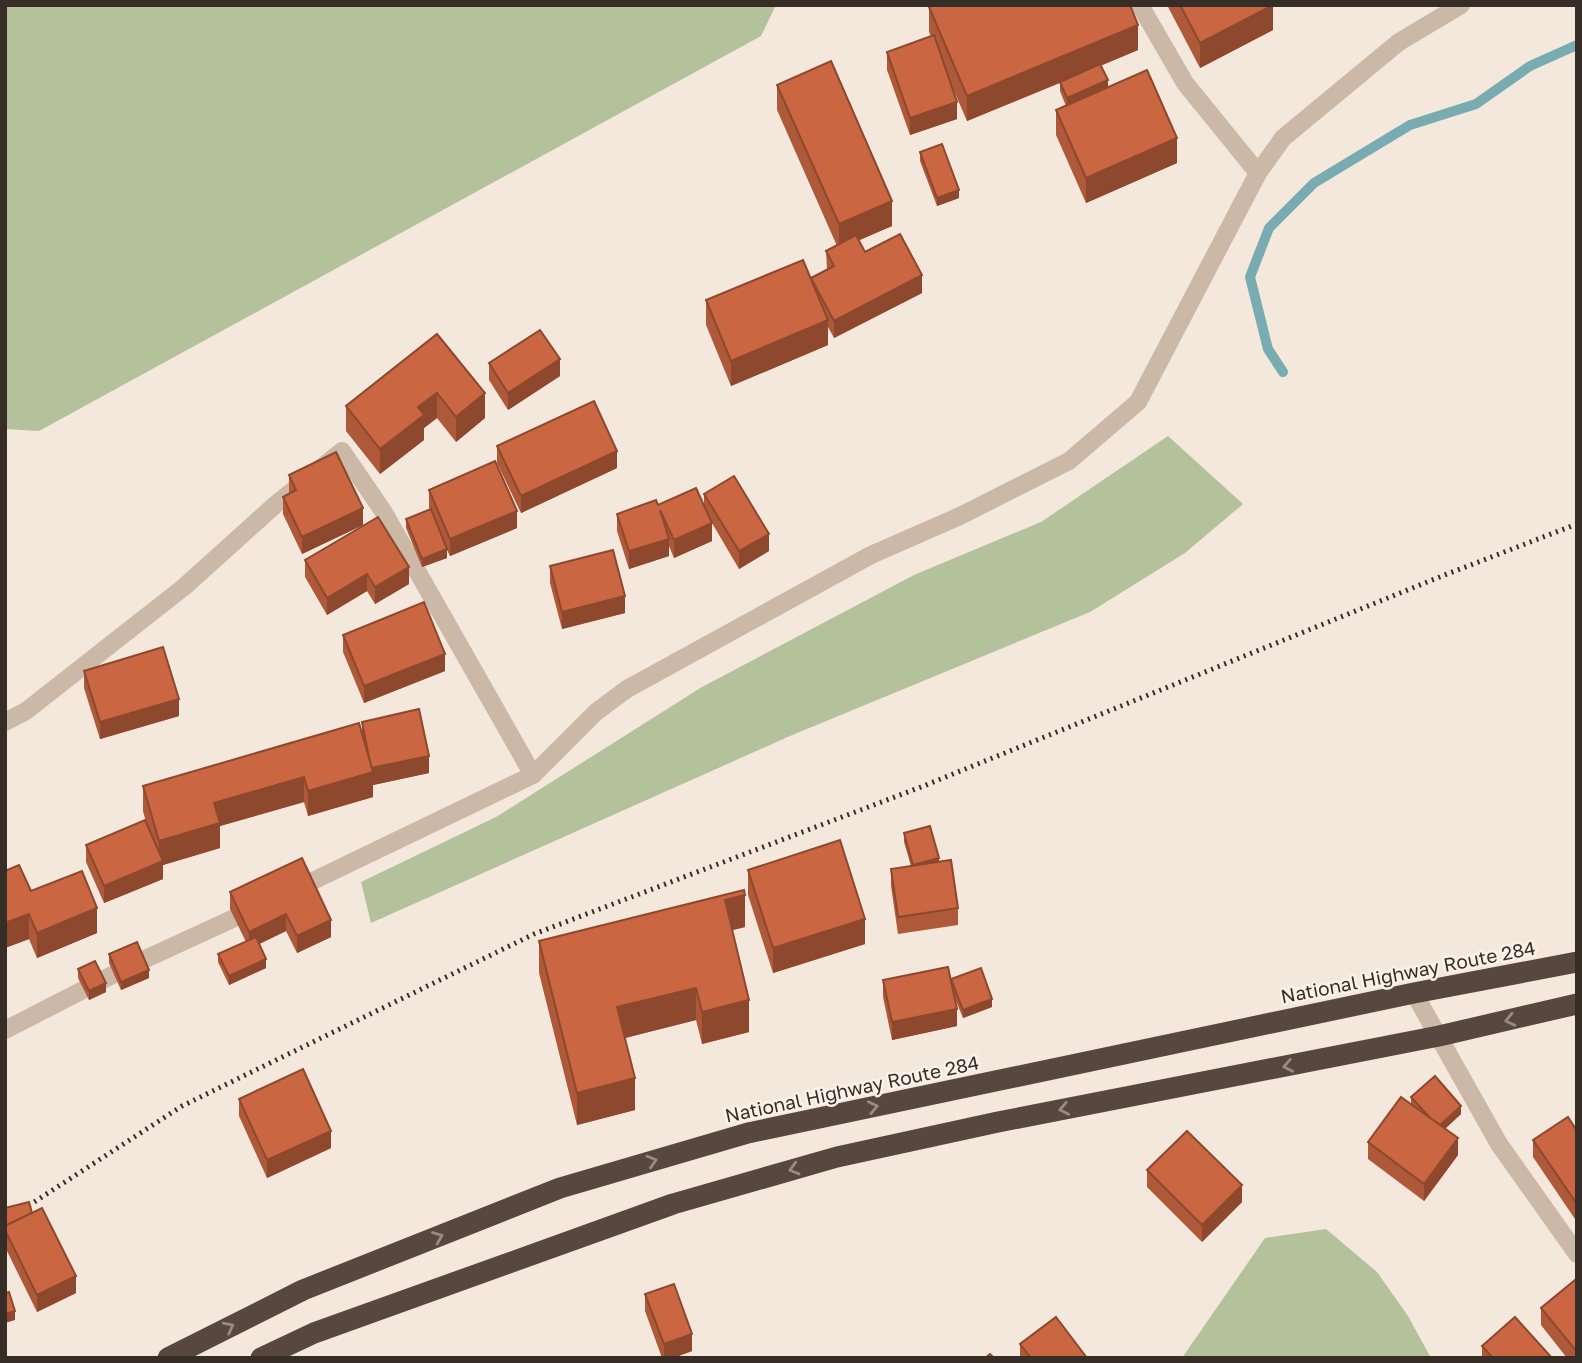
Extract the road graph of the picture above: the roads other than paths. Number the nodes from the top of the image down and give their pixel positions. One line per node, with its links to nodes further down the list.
1 (1140, 5): 3 (street)
2 (1461, 5): 3 (street)
3 (1258, 173): 5 (street)
4 (5, 722): 5 (street)
5 (533, 775): 9 (street)
6 (1577, 962): 7 (highway, National Highway Route 284)
7 (1414, 993): 10 (street); 12 (highway, National Highway Route 284, one-way to 7)
8 (1577, 1004): 10 (highway, one-way to 10)
9 (5, 1030)
10 (1439, 1036): 11 (street); 13 (highway, one-way to 13)
11 (1577, 1254)
12 (168, 1358)
13 (261, 1358)

